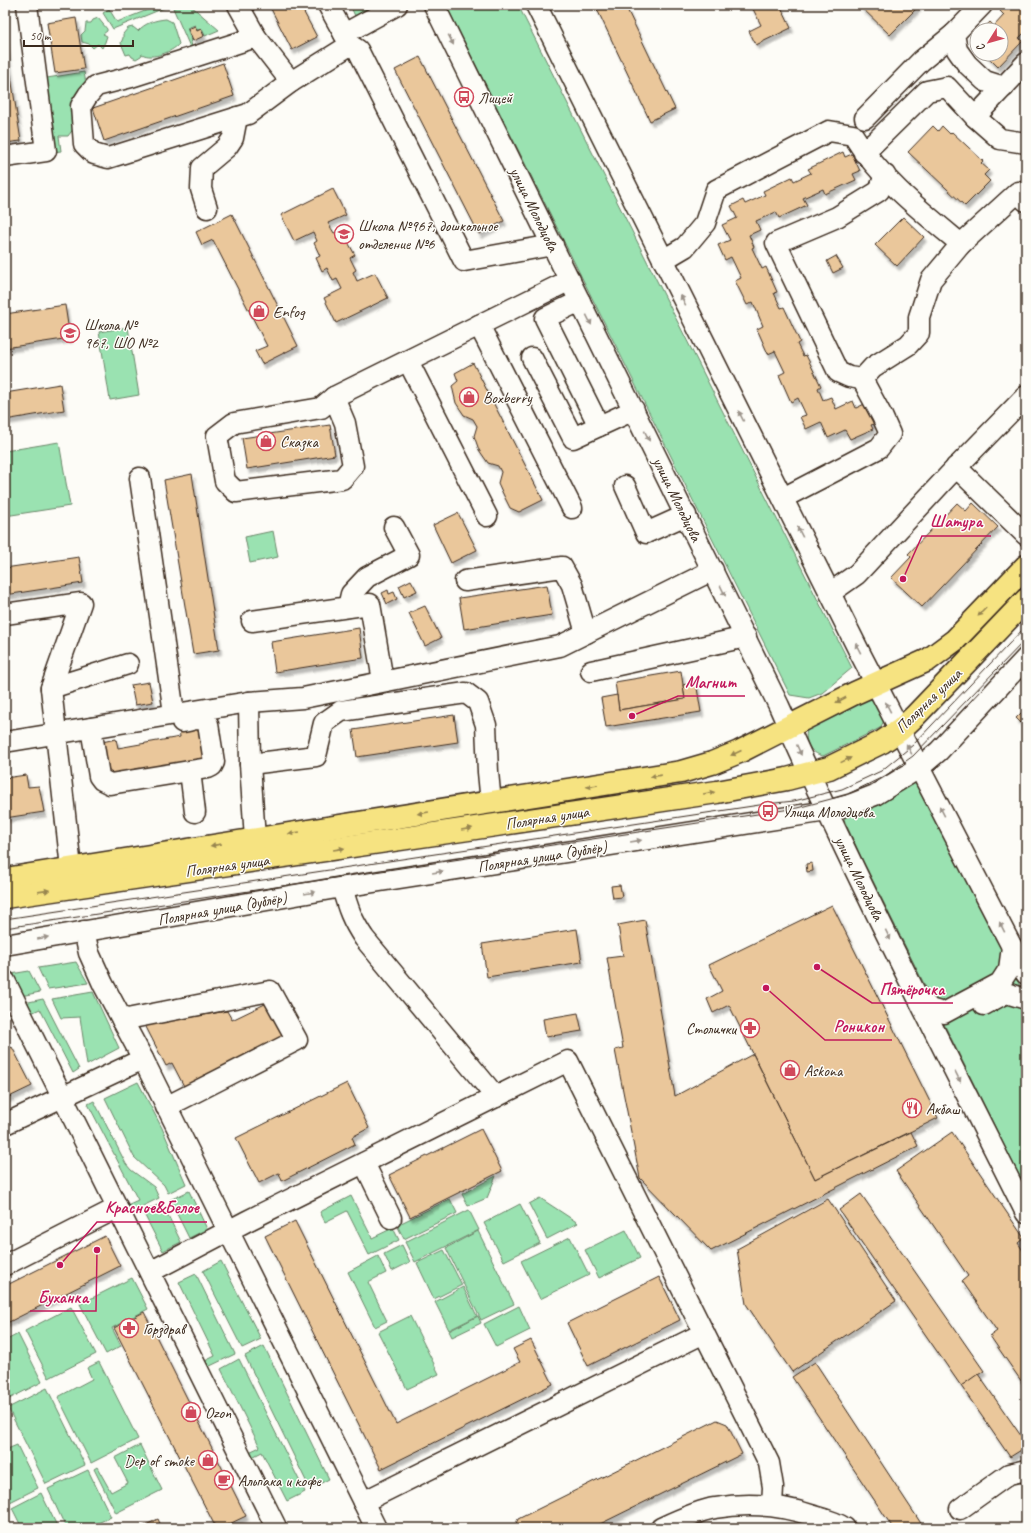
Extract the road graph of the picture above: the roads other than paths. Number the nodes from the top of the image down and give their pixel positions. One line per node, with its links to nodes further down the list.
1 (27, 5): 19 (street)
2 (238, 5): 9 (street)
3 (328, 5): 10 (street)
4 (397, 5): 10 (street)
5 (434, 5): 24 (street, улица Молодцова, one-way to 24)
6 (536, 5): 25 (street)
7 (982, 5): 8 (street)
8 (954, 34): 13 (street); 16 (street)
9 (256, 37): 12 (street); 14 (street)
10 (347, 40): 12 (street); 24 (street)
11 (1026, 64): 13 (street)
12 (290, 82): 14 (street)
13 (1004, 87): 15 (street)
14 (237, 117): 22 (street)
15 (976, 117): 17 (street); 18 (street)
16 (865, 118)
17 (1026, 144)
18 (864, 153): 20 (street); 25 (street)
19 (5, 157)
20 (885, 175): 23 (street); 31 (street)
21 (1026, 201): 23 (street)
22 (207, 208)
23 (961, 244): 31 (street)
24 (553, 245): 26 (street, улица Молодцова)
25 (663, 260): 39 (street, one-way to 25)
26 (570, 280): 27 (street, улица Молодцова); 28 (street)
27 (580, 301): 34 (street, улица Молодцова, one-way to 34); 35 (street)
28 (479, 324): 30 (street); 40 (street)
29 (532, 358): 35 (street)
30 (408, 360): 33 (street); 42 (street)
31 (862, 379): 39 (street)
32 (1026, 396): 36 (street)
33 (334, 397): 33 (street)
34 (634, 410): 35 (street); 41 (street, улица Молодцова, one-way to 41)
35 (599, 426)
36 (956, 467): 44 (street); 48 (street)
37 (140, 478): 62 (street)
38 (625, 486): 41 (street)
39 (783, 498): 48 (street, one-way to 39)
40 (572, 508)
41 (686, 515): 46 (street, улица Молодцова)
42 (487, 516)
43 (394, 527): 50 (street)
44 (1026, 535)
45 (1026, 566): 59 (main road, Полярная улица, one-way to 59)
46 (713, 570): 53 (street); 54 (street, улица Молодцова, one-way to 54)
47 (465, 581): 53 (street)
48 (830, 593): 59 (street, one-way to 48)
49 (1026, 600): 66 (main road, Полярная улица)
50 (348, 607): 52 (street); 58 (street)
51 (5, 614): 60 (street)
52 (252, 621)
53 (586, 633): 58 (street)
54 (746, 637): 57 (street); 64 (street, улица Молодцова)
55 (1026, 658): 70 (street, Полярная улица (дублёр))
56 (128, 664): 60 (street)
57 (591, 671)
58 (383, 681): 61 (street)
59 (876, 683): 64 (main road, Полярная улица, one-way to 64); 66 (street, one-way to 59)
60 (51, 688): 67 (street)
61 (249, 702): 62 (street); 69 (street)
62 (174, 713): 63 (street)
63 (139, 720): 65 (street); 71 (street)
64 (789, 727): 72 (street, улица Молодцова, one-way to 72); 73 (main road, Полярная улица, one-way to 73)
65 (91, 728): 67 (street); 71 (street)
66 (900, 730): 70 (street, one-way to 66); 72 (main road, Полярная улица, one-way to 66)
67 (56, 734): 68 (street); 77 (street)
68 (5, 742)
69 (250, 764): 73 (street); 76 (street)
70 (919, 768): 74 (street, Полярная улица (дублёр)); 83 (street, one-way to 70)
71 (190, 771): 75 (street)
72 (810, 774): 74 (street, улица Молодцова); 80 (main road, Полярная улица, one-way to 72)
73 (491, 803): 76 (main road, Полярная улица, one-way to 76)
74 (827, 811): 79 (street, Полярная улица (дублёр), one-way to 74); 86 (street, улица Молодцова, one-way to 86)
75 (195, 812)
76 (255, 839): 77 (main road, Полярная улица, one-way to 77)
77 (71, 868): 78 (main road, Полярная улица)
78 (5, 879)
79 (342, 887): 81 (street, Полярная улица (дублёр), one-way to 79); 91 (street)
80 (5, 897)
81 (84, 931): 82 (street, Полярная улица (дублёр), one-way to 81); 88 (street)
82 (5, 945)
83 (1012, 947): 84 (street); 86 (street, улица Молодцова)
84 (1026, 974)
85 (5, 982): 92 (street)
86 (917, 996): 89 (street, улица Молодцова)
87 (1026, 999): 89 (street, улица Молодцова)
88 (122, 1020): 90 (street); 93 (street)
89 (944, 1049): 97 (street, улица Молодцова, one-way to 97)
90 (143, 1059): 92 (street); 93 (street)
91 (496, 1097): 95 (street); 102 (street)
92 (63, 1098): 94 (street); 96 (street)
93 (166, 1107): 99 (street)
94 (5, 1124)
95 (364, 1163): 98 (street); 99 (street)
96 (117, 1208): 100 (street); 101 (street)
97 (1026, 1213)
98 (391, 1218)
99 (228, 1230): 101 (street); 104 (street)
100 (5, 1265)
101 (150, 1272): 107 (street)
102 (704, 1333): 104 (street); 105 (street)
103 (1026, 1470): 106 (street)
104 (363, 1502): 108 (street)
105 (772, 1505): 109 (street); 110 (street)
106 (960, 1509)
107 (275, 1528)
108 (376, 1528)
109 (661, 1528)
110 (846, 1528)

